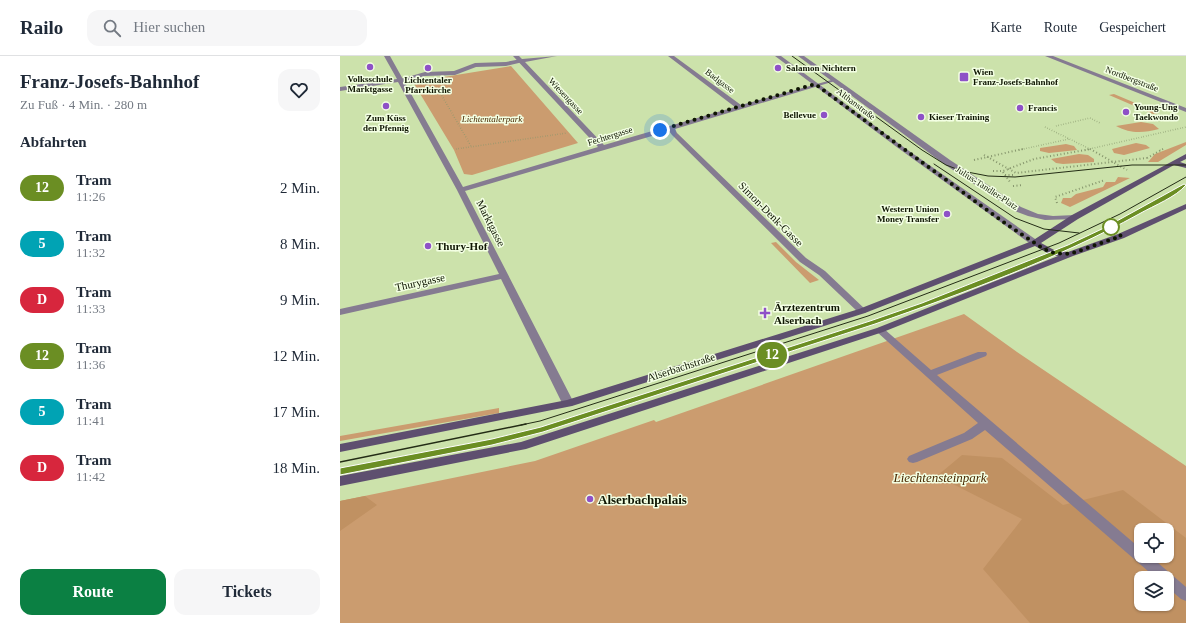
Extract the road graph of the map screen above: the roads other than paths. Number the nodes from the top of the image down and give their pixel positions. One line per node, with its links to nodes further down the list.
1 (387, 56): 10 (street, Marktgasse)
2 (516, 56): 9 (street, Wiesengasse)
3 (554, 56): 9 (street)
4 (671, 56): 14 (street, Badgasse)
5 (778, 56): 12 (street, Althanstraße)
6 (801, 56): 11 (street, Althanstraße)
7 (1061, 56): 8 (street)
8 (1050, 57): 15 (street, Nordbergstraße)
9 (521, 61): 10 (street); 17 (street, Wiesengasse)
10 (400, 80): 13 (street); 23 (street, Marktgasse)
11 (833, 80): 12 (street, Fechtergasse); 19 (street, Althanstraße)
12 (815, 84): 14 (street, Fechtergasse); 21 (street, Althanstraße)
13 (340, 89)
14 (739, 107): 16 (street, Fechtergasse)
15 (1186, 110)
16 (671, 127): 17 (street, Fechtergasse); 30 (street, Simon-Denk-Gasse)
17 (602, 148): 23 (street, Fechtergasse)
18 (1186, 156): 20 (main road, Julius-Tandler-Platz)
19 (946, 162): 25 (street, Julius-Tandler-Platz)
20 (1174, 163): 22 (main road); 25 (main road, Julius-Tandler-Platz)
21 (925, 165): 26 (street, Julius-Tandler-Platz)
22 (1186, 166)
23 (461, 190): 29 (street, Marktgasse)
24 (1186, 206): 28 (main road)
25 (1075, 218): 26 (main road, Julius-Tandler-Platz)
26 (1035, 243): 27 (main road, Julius-Tandler-Platz); 28 (main road)
27 (1013, 252): 30 (main road, Alserbachstraße)
28 (1070, 254): 32 (main road)
29 (504, 276): 31 (street, Thurygasse); 35 (street, Marktgasse)
30 (862, 311): 35 (main road, Alserbachstraße)
31 (340, 312)
32 (880, 330): 34 (street); 39 (main road)
33 (982, 354): 34 (street)
34 (930, 374): 36 (street)
35 (568, 403): 37 (main road, Alserbachstraße)
36 (985, 424): 38 (street); 40 (street)
37 (340, 448)
38 (913, 459)
39 (340, 481)
40 (1159, 571)
41 (1174, 584): 42 (street)
42 (1186, 595)

